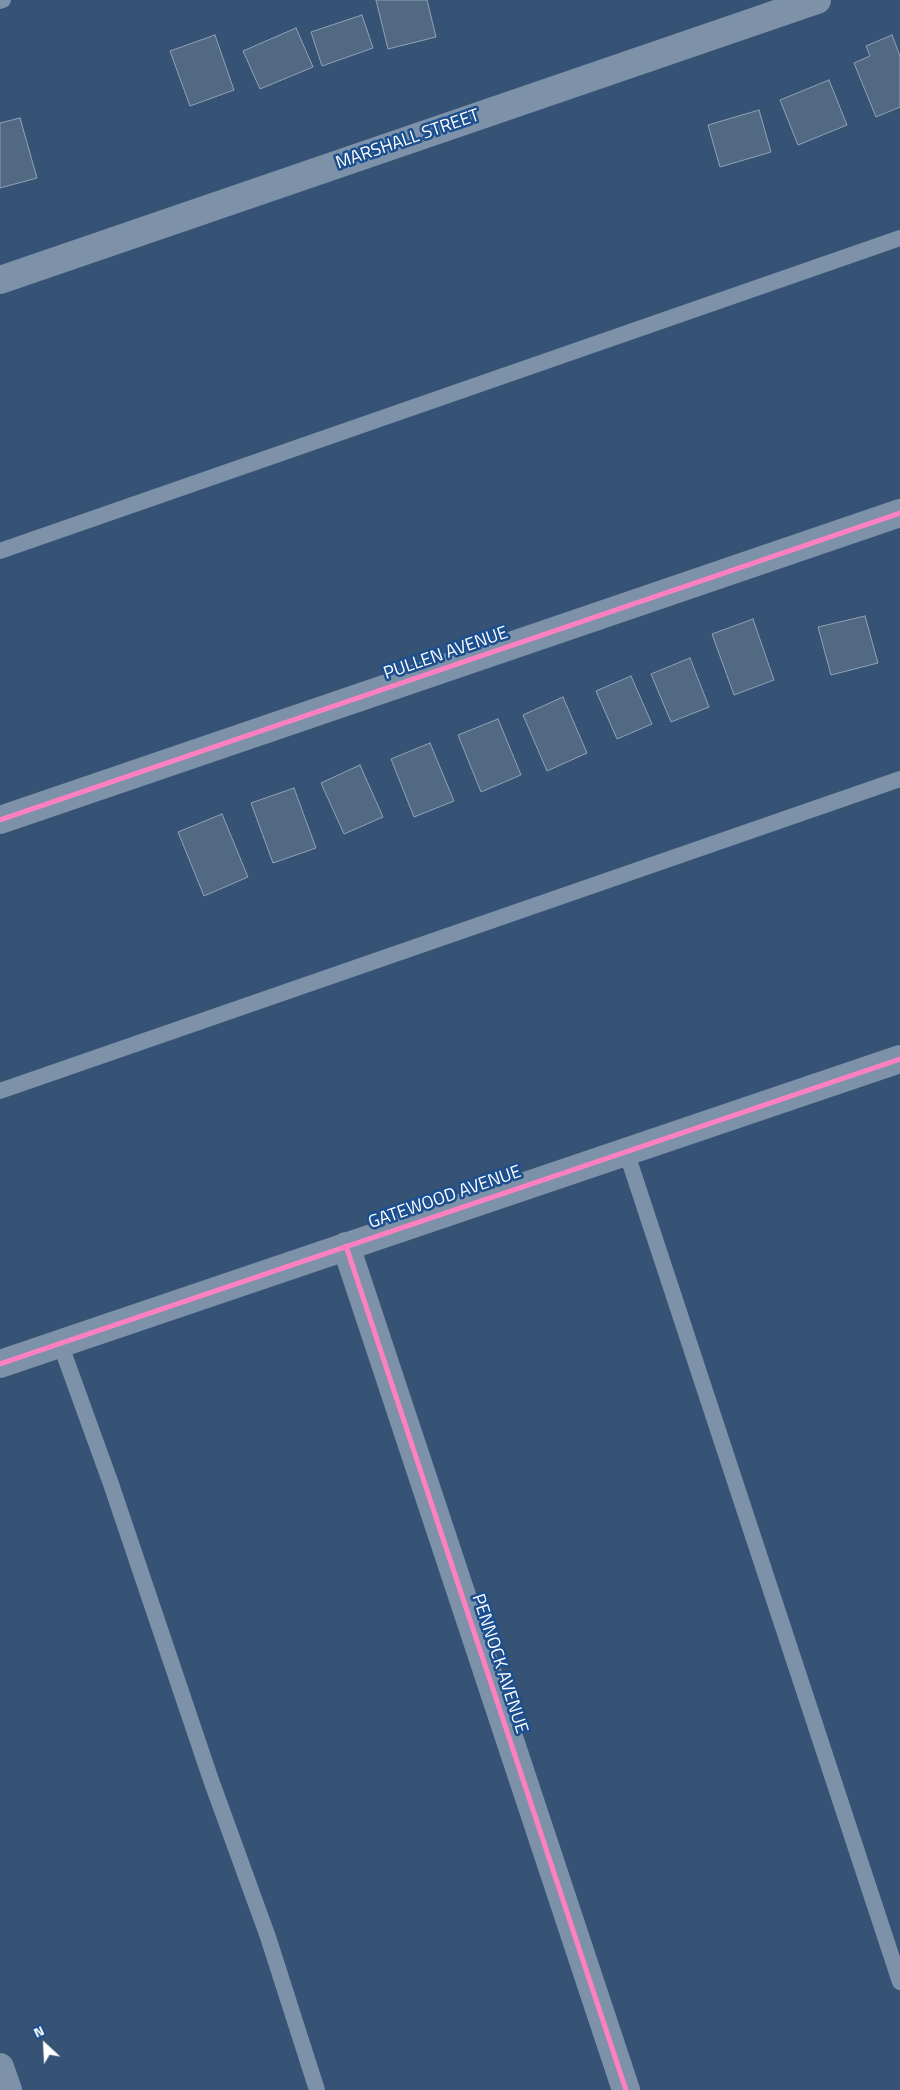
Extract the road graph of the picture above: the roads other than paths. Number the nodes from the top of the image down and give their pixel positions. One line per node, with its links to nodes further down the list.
1 (817, 0): 3 (street, MARSHALL STREET)
2 (900, 238): 5 (lane)
3 (0, 280)
4 (900, 513): 7 (street, PULLEN AVENUE)
5 (0, 551)
6 (900, 779): 9 (lane)
7 (0, 820)
8 (898, 1068): 10 (street, GATEWOOD AVENUE)
9 (0, 1091)
10 (626, 1151): 11 (street, GATEWOOD AVENUE); 14 (lane)
11 (346, 1246): 12 (street, GATEWOOD AVENUE); 18 (street, PENNOCK AVENUE)
12 (60, 1343): 13 (street, GATEWOOD AVENUE); 17 (lane)
13 (0, 1364)
14 (900, 1982)
15 (0, 2067): 16 (street)
16 (8, 2090)
17 (316, 2090)
18 (626, 2090)

